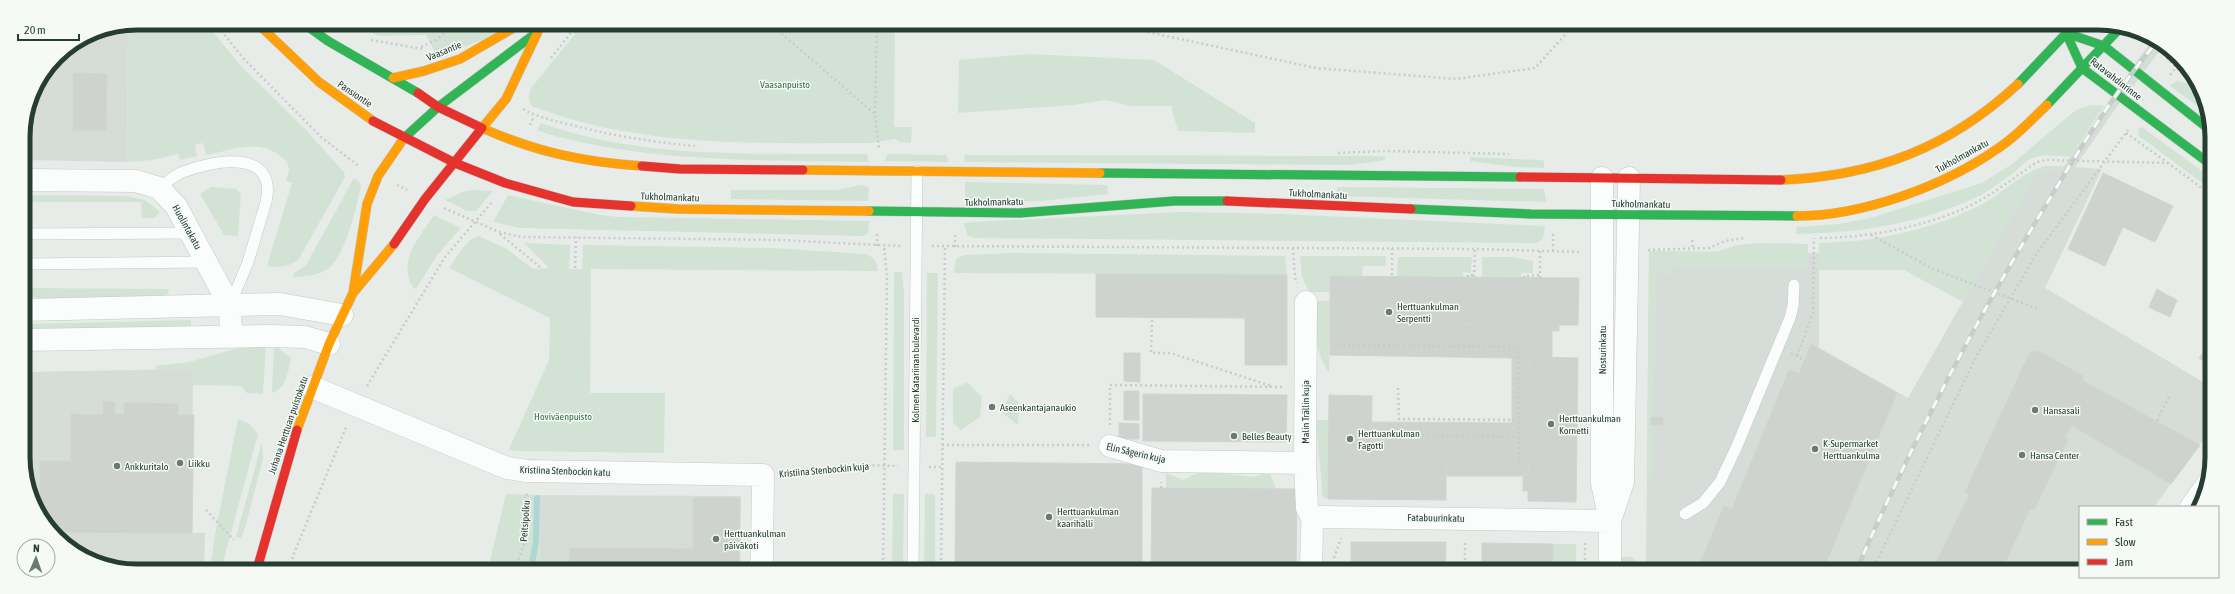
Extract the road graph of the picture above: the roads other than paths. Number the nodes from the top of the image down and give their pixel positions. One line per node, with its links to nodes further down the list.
1 (265, 30): 15 (main road, Pansiontie)
2 (313, 30): 11 (main road)
3 (510, 30): 11 (main road, Vaasantie)
4 (538, 30): 7 (main road)
5 (2069, 30): 8 (main road, Tukholmankatu)
6 (2117, 32): 9 (main road, Tukholmankatu)
7 (536, 33): 12 (main road); 14 (main road)
8 (2066, 33): 9 (main road, Ratavahdinrinne); 10 (main road, Ratavahdinrinne); 20 (main road, Tukholmankatu)
9 (2104, 46): 10 (main road, Tukholmankatu); 13 (main road, Ratavahdinrinne)
10 (2082, 68): 16 (main road, Ratavahdinrinne); 25 (main road, Tukholmankatu)
11 (392, 78): 12 (main road)
12 (438, 107): 14 (main road); 15 (main road, Juhana Herttuan puistokatu)
13 (2204, 126)
14 (482, 128): 17 (main road, Juhana Herttuan puistokatu); 18 (main road, Tukholmankatu)
15 (404, 138): 17 (main road, Pansiontie); 31 (main road, Juhana Herttuan puistokatu)
16 (2205, 160)
17 (455, 163): 23 (main road, Tukholmankatu); 31 (main road, Juhana Herttuan puistokatu)
18 (917, 171): 19 (main road, Tukholmankatu); 23 (lane, Kolmen Katariinan bulevardi)
19 (1602, 178): 20 (main road, Tukholmankatu); 24 (street, Nosturinkatu)
20 (1629, 178): 25 (street, Nosturinkatu)
21 (30, 180): 22 (street)
22 (159, 188): 26 (street, Huolintakatu); 33 (lane)
23 (917, 212): 24 (main road, Tukholmankatu); 47 (lane, Kolmen Katariinan bulevardi)
24 (1602, 215): 25 (main road, Tukholmankatu); 44 (street, Nosturinkatu)
25 (1628, 215): 44 (street, Nosturinkatu)
26 (190, 233): 27 (lane); 28 (street, Huolintakatu)
27 (30, 234)
28 (207, 262): 29 (lane); 33 (street, Huolintakatu)
29 (30, 264)
30 (1794, 285): 42 (lane)
31 (352, 293): 35 (main road, Juhana Herttuan puistokatu)
32 (1306, 302): 41 (street, Malin Trällin kuja)
33 (230, 306): 34 (street); 35 (street); 36 (street, Huolintakatu)
34 (30, 310)
35 (342, 315): 38 (main road, Juhana Herttuan puistokatu)
36 (231, 337): 37 (street); 38 (street)
37 (30, 340)
38 (329, 344): 39 (main road, Juhana Herttuan puistokatu)
39 (312, 388): 45 (main road, Juhana Herttuan puistokatu); 46 (street, Kristiina Stenbockin katu)
40 (1110, 446): 41 (street, Elin Sågerin kuja)
41 (1305, 463): 43 (street, Malin Trällin kuja)
42 (1685, 514)
43 (1313, 520): 44 (street, Fatabuurinkatu); 48 (street)
44 (1610, 521): 49 (street, Nosturinkatu)
45 (258, 564)
46 (761, 564)
47 (914, 564)
48 (1311, 564)
49 (1610, 564)

